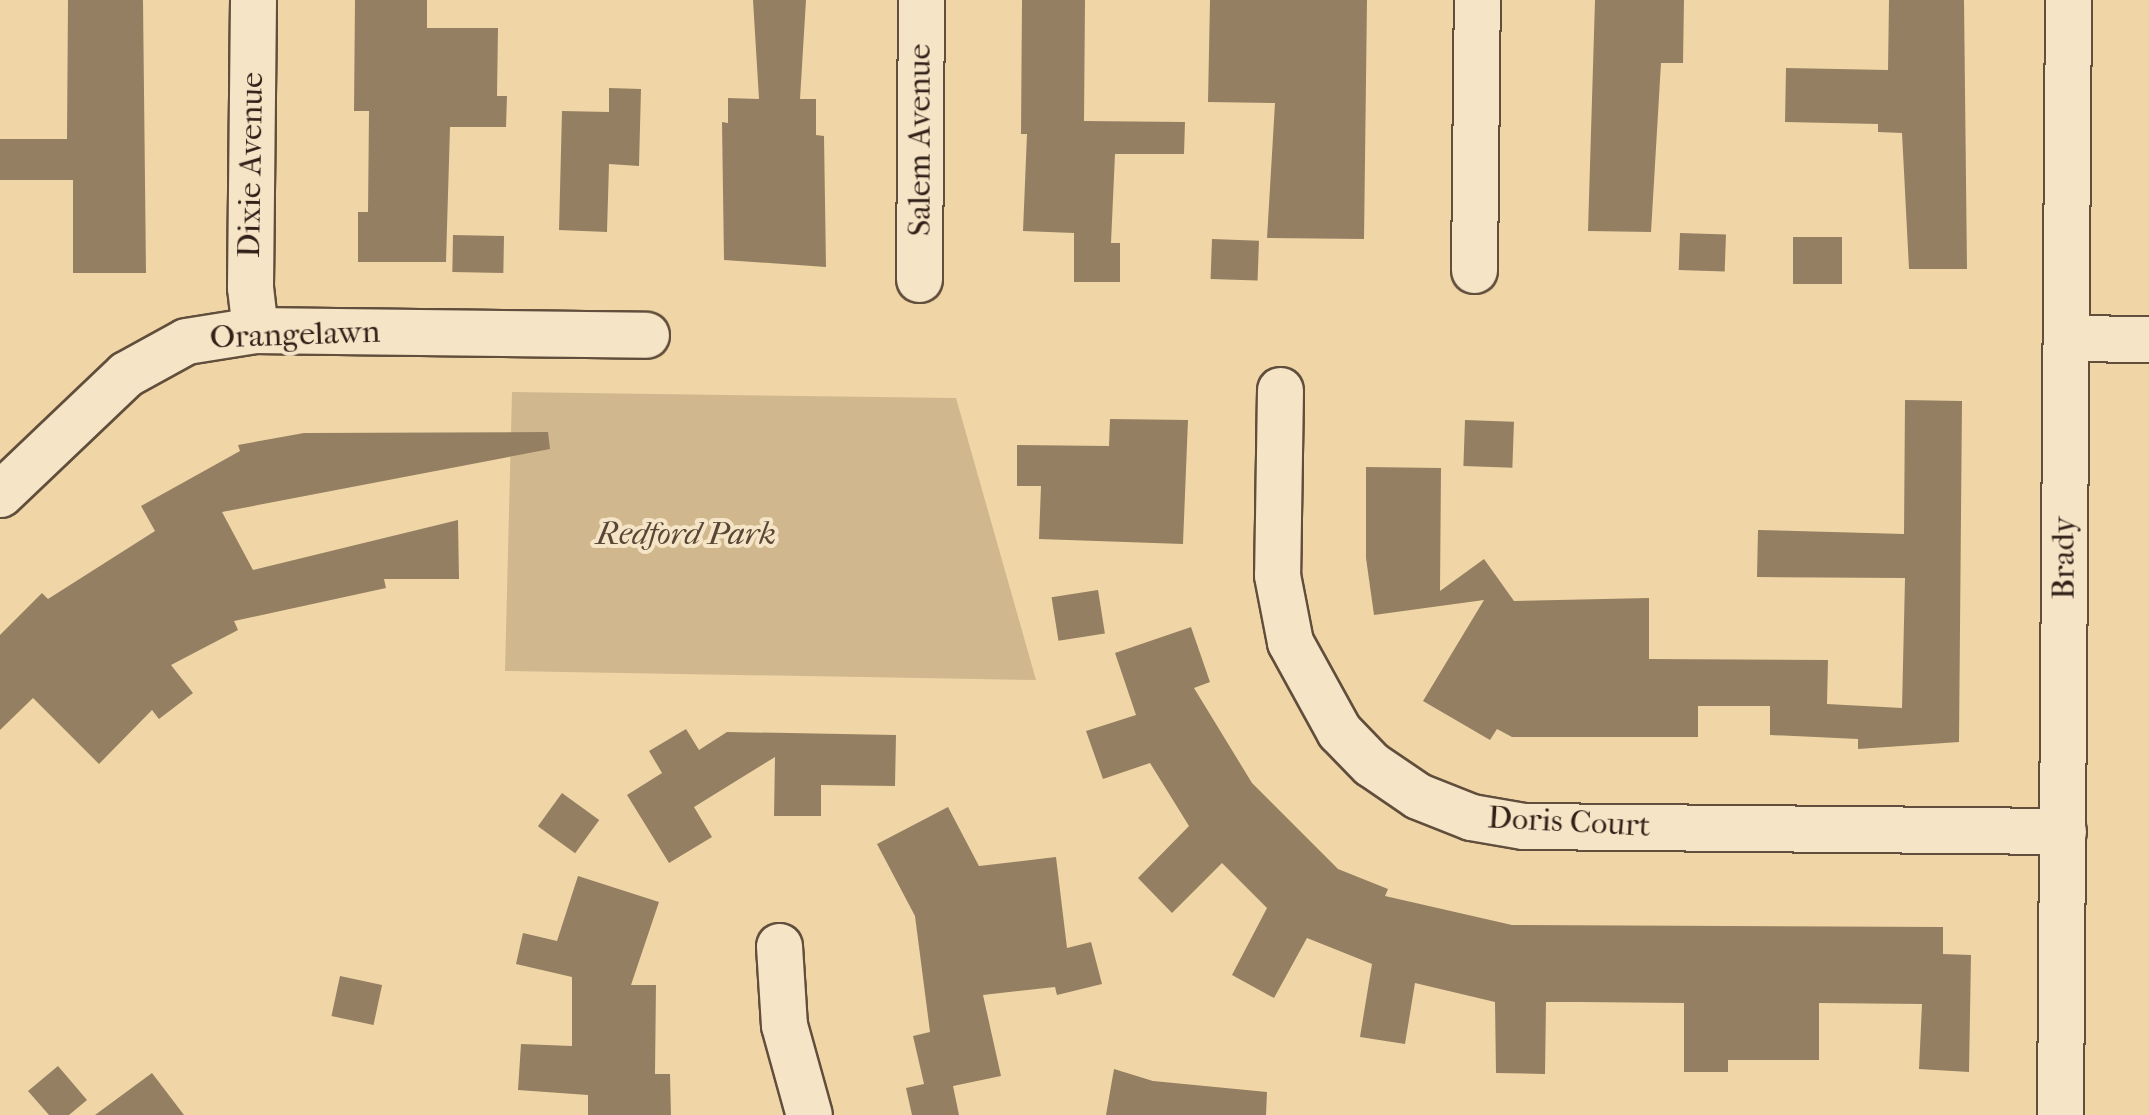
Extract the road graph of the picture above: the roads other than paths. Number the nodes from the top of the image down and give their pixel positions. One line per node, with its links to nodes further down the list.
1 (253, 0): 7 (street, Dixie Avenue)
2 (921, 0): 6 (street, Salem Avenue)
3 (1476, 0): 5 (street)
4 (2068, 0): 9 (street, Brady)
5 (1474, 270)
6 (919, 279)
7 (256, 330): 8 (street, Orangelawn); 12 (street, Orangelawn)
8 (646, 334)
9 (2066, 338): 10 (street); 13 (street, Brady)
10 (2149, 339)
11 (1280, 390): 13 (street, Doris Court)
12 (0, 494)
13 (2062, 831): 16 (street, Brady)
14 (779, 946): 15 (street)
15 (808, 1115)
16 (2060, 1115)

